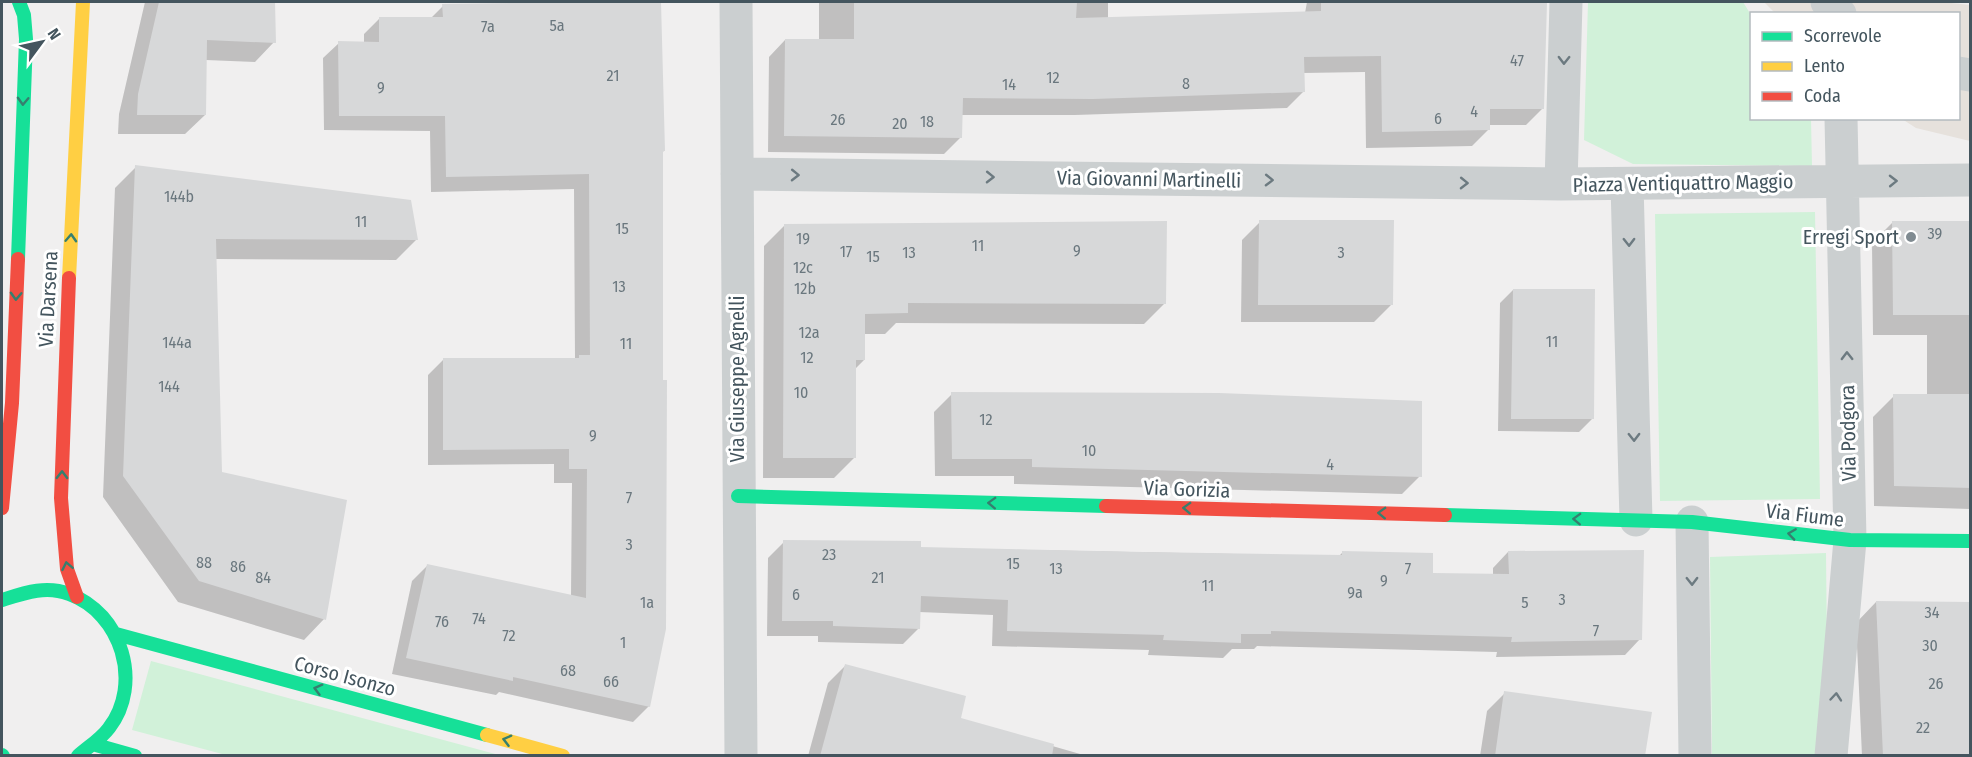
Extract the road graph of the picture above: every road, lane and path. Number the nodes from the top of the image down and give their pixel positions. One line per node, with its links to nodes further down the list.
1 (19, 2): 12 (street, Via Darsena, one-way to 12)
2 (83, 2): 17 (street, Via Darsena, one-way to 2)
3 (736, 2): 6 (street, Via Giuseppe Agnelli)
4 (1566, 2): 9 (street, Piazza Ventiquattro Maggio, one-way to 9)
5 (1841, 120): 8 (street)
6 (737, 174): 9 (street, Via Giovanni Martinelli, one-way to 9); 11 (street, Via Giuseppe Agnelli)
7 (1971, 180): 8 (street, Piazza Ventiquattro Maggio, one-way to 7)
8 (1843, 181): 10 (street, Piazza Ventiquattro Maggio); 15 (street, Via Podgora, one-way to 8)
9 (1561, 184): 10 (street, Piazza Ventiquattro Maggio)
10 (1627, 184): 13 (street, one-way to 13)
11 (738, 496): 13 (street, Via Gorizia, one-way to 11); 24 (street, Via Giuseppe Agnelli)
12 (2, 508)
13 (1636, 520): 14 (street, Via Fiume)
14 (1692, 522): 15 (street, Via Fiume, one-way to 14); 25 (street, one-way to 25)
15 (1850, 540): 16 (street, Via Fiume); 26 (street, Via Podgora, one-way to 15)
16 (1971, 541)
17 (77, 597): 18 (street); 19 (street)
18 (2, 600)
19 (116, 634): 20 (street); 23 (street, Corso Isonzo, one-way to 19)
20 (96, 745): 21 (street); 22 (street)
21 (78, 756)
22 (135, 756)
23 (563, 756)
24 (741, 756)
25 (1695, 756)
26 (1831, 756)

